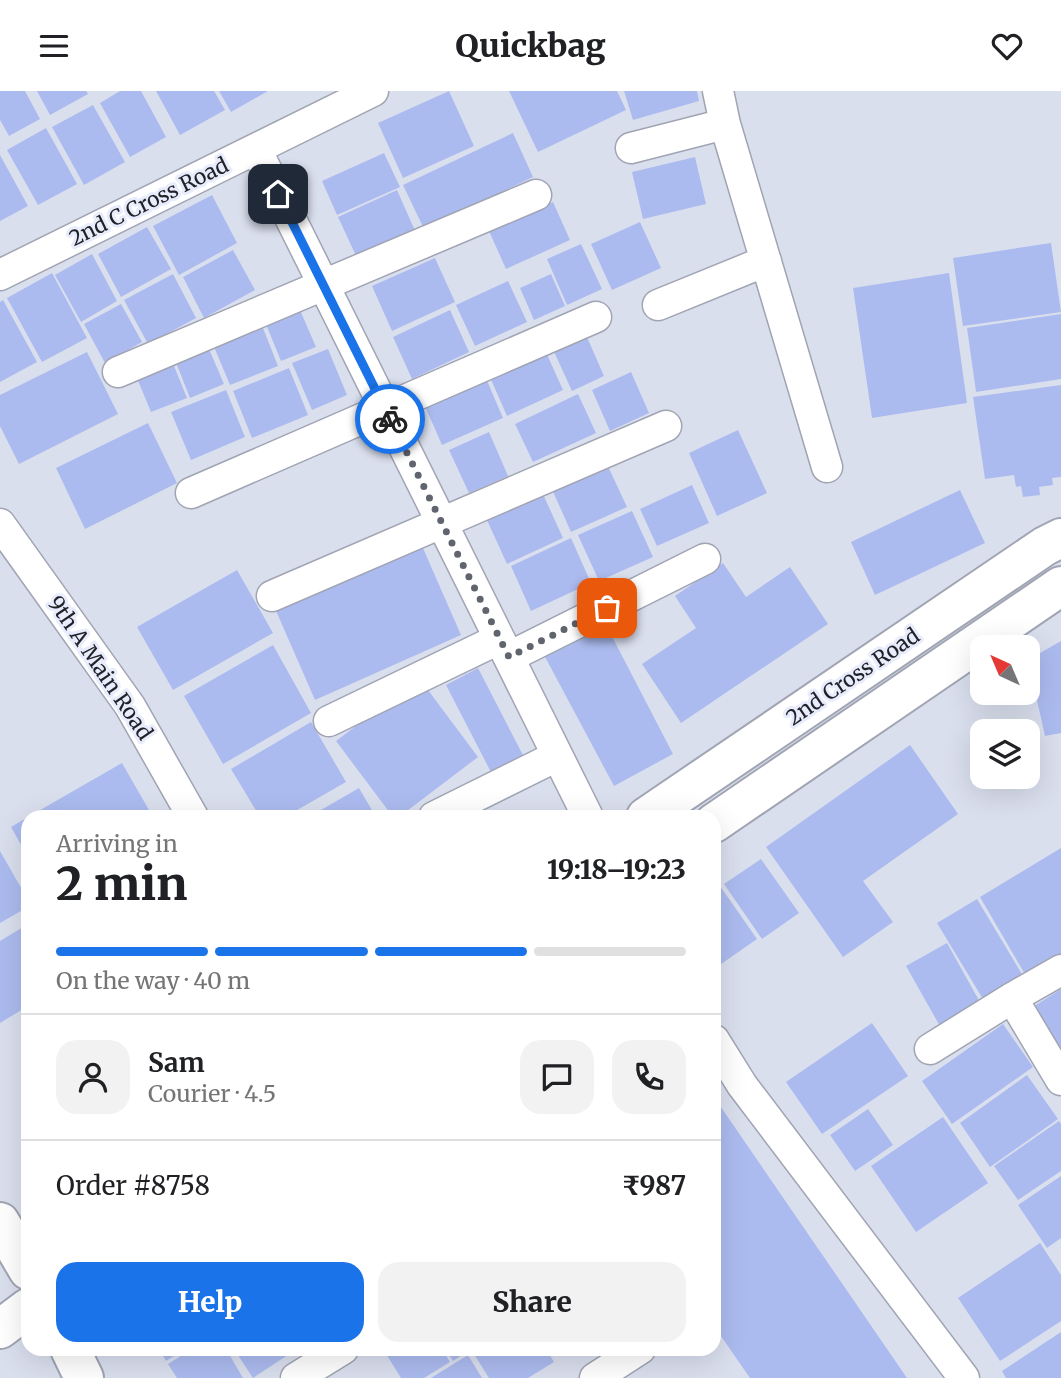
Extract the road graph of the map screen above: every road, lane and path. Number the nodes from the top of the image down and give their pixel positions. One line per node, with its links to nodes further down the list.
1 (373, 91): 5 (street, 2nd C Cross Road)
2 (718, 91): 3 (street)
3 (725, 124): 4 (street); 7 (street)
4 (631, 148)
5 (256, 149): 8 (street, 2nd C Cross Road); 9 (street)
6 (536, 195): 9 (street)
7 (766, 261): 10 (street); 15 (street)
8 (0, 275)
9 (323, 284): 12 (street); 13 (street)
10 (658, 305)
11 (596, 317): 13 (street)
12 (118, 372)
13 (385, 409): 16 (street); 17 (street)
14 (666, 426): 17 (street)
15 (827, 467)
16 (191, 493)
17 (443, 523): 22 (street); 23 (street)
18 (0, 524): 26 (street, 9th A Main Road)
19 (1061, 538): 29 (street, 2nd Cross Road)
20 (705, 559): 23 (street)
21 (1061, 586): 30 (street, 2nd Cross Road)
22 (272, 596)
23 (504, 648): 24 (street); 25 (street)
24 (329, 721)
25 (557, 756): 27 (street); 28 (street)
26 (189, 810)
27 (448, 810)
28 (584, 810)
29 (656, 810)
30 (721, 819)
31 (1061, 970): 32 (street)
32 (1012, 998): 33 (street); 35 (street)
33 (930, 1049)
34 (721, 1051): 46 (street)
35 (1061, 1080)
36 (0, 1222): 37 (street)
37 (19, 1265)
38 (21, 1313): 39 (street)
39 (0, 1329)
40 (73, 1356): 43 (street)
41 (332, 1356): 44 (street)
42 (629, 1356): 45 (street)
43 (84, 1378)
44 (296, 1378)
45 (595, 1378)
46 (964, 1378)

